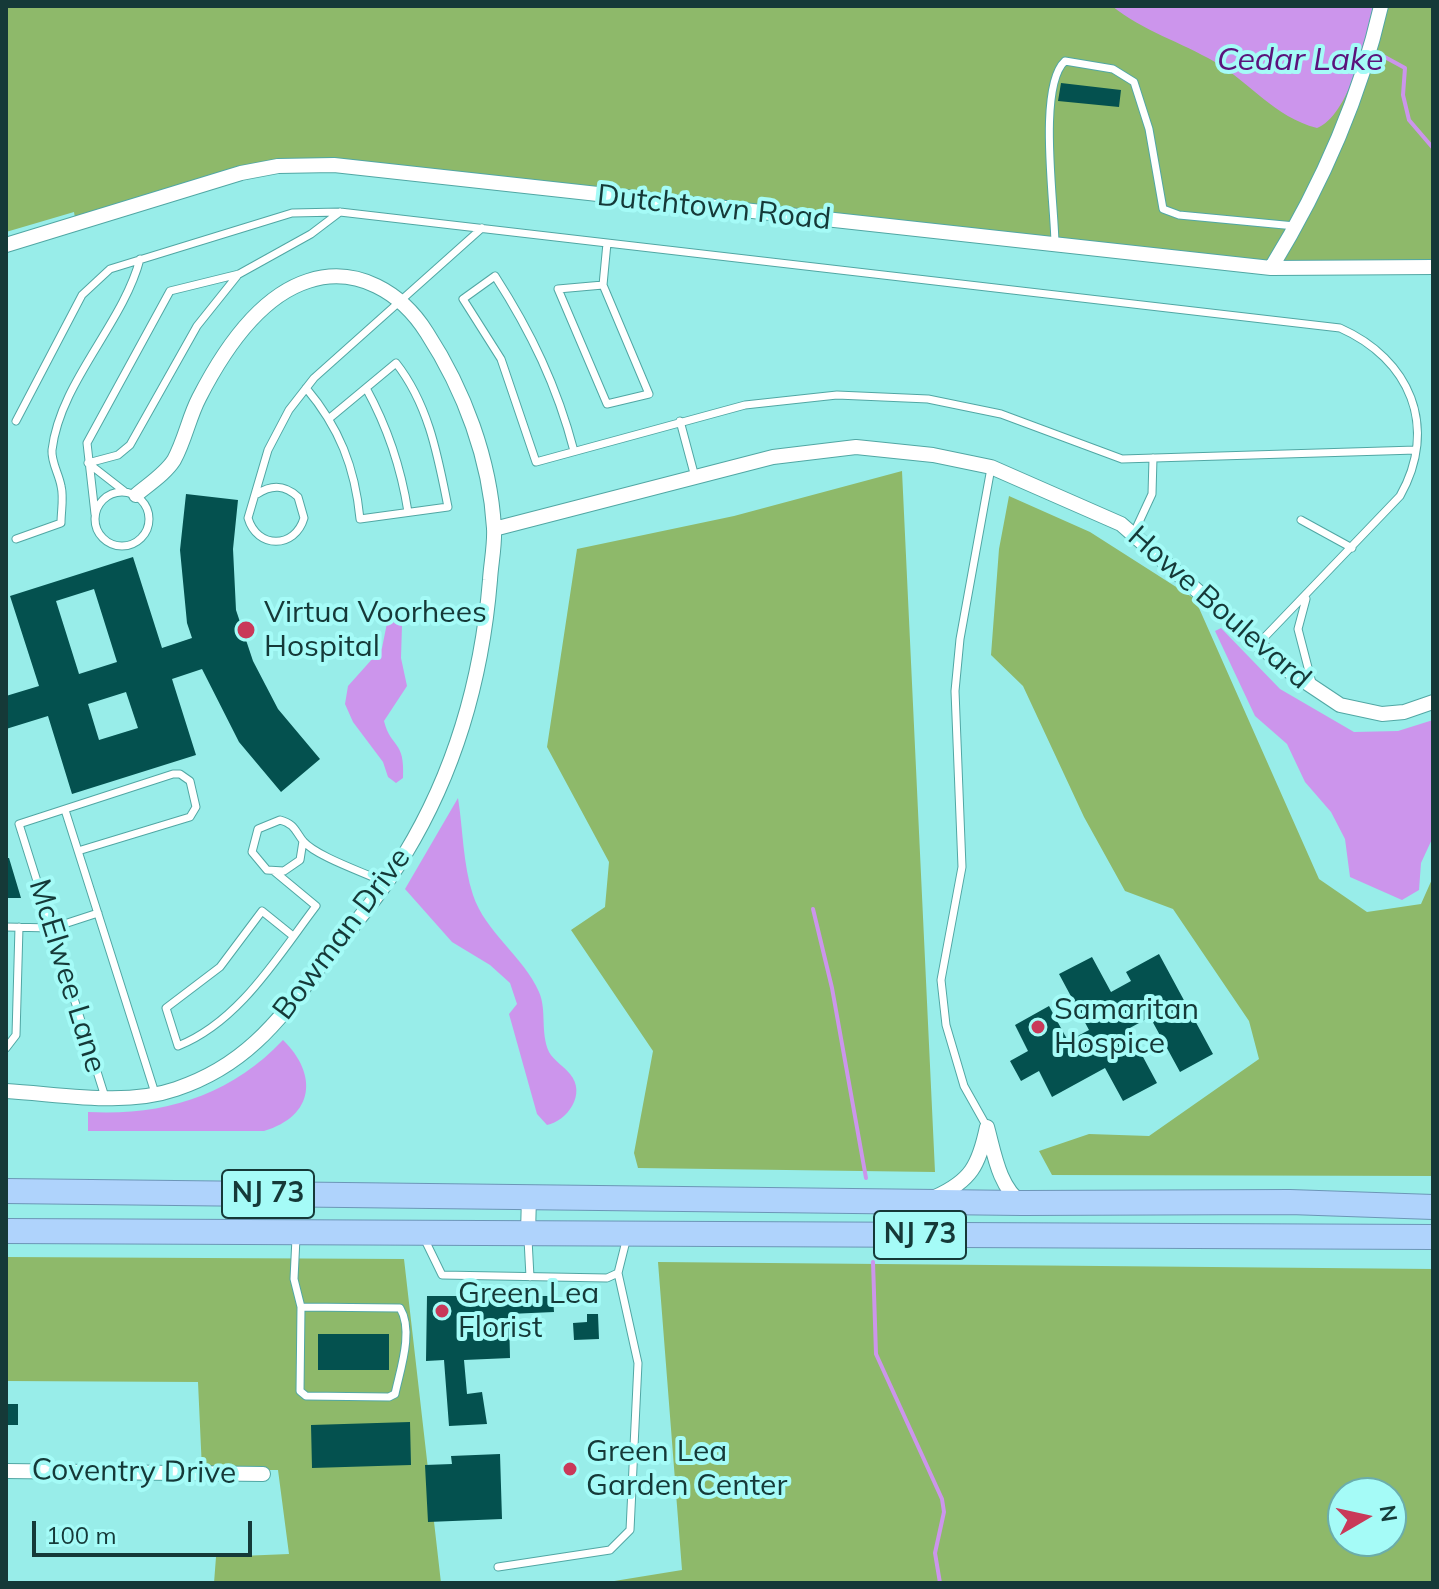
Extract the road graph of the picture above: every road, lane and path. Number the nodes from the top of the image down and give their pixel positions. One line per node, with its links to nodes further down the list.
1 (1381, 6): 3 (street)
2 (340, 212): 4 (lane); 8 (lane); 11 (lane)
3 (1297, 226): 7 (lane); 10 (street)
4 (482, 228): 5 (lane); 13 (lane)
5 (607, 243): 12 (lane); 19 (lane)
6 (6, 245): 7 (street, Dutchtown Road)
7 (1055, 245): 10 (street, Dutchtown Road)
8 (140, 259): 17 (lane); 32 (lane)
9 (1433, 267): 10 (street, Dutchtown Road)
10 (1271, 268)
11 (239, 274): 22 (lane); 22 (lane)
12 (603, 285): 12 (lane)
13 (400, 301): 14 (lane); 25 (street, Bowman Drive); 30 (street, Bowman Drive)
14 (306, 388): 16 (lane); 26 (lane)
15 (366, 388): 16 (lane); 27 (lane); 27 (lane)
16 (331, 417): 27 (lane)
17 (16, 421)
18 (680, 421): 20 (lane); 21 (lane); 24 (lane)
19 (1416, 450): 21 (lane); 33 (lane)
20 (574, 451): 20 (lane)
21 (1153, 458): 31 (lane)
22 (88, 463): 25 (lane); 28 (lane)
23 (991, 467): 24 (street, Howe Boulevard); 31 (street, Howe Boulevard); 52 (lane)
24 (695, 477): 30 (street, Howe Boulevard)
25 (130, 493): 28 (lane); 28 (lane)
26 (257, 494): 26 (lane)
27 (408, 512)
28 (95, 514)
29 (1301, 520): 33 (lane)
30 (494, 529): 42 (street, Bowman Drive)
31 (1133, 535): 35 (street, Howe Boulevard)
32 (16, 539)
33 (1352, 548): 34 (lane)
34 (1308, 593): 35 (lane); 36 (lane)
35 (1258, 644): 36 (street, Howe Boulevard)
36 (1316, 692): 37 (street, Howe Boulevard)
37 (1433, 702)
38 (65, 810): 40 (lane); 40 (lane, McElwee Lane); 46 (lane, McElwee Lane)
39 (303, 841): 41 (lane); 41 (lane); 42 (lane)
40 (78, 851): 43 (lane, McElwee Lane)
41 (275, 872): 47 (lane)
42 (386, 883): 50 (street, Bowman Drive)
43 (98, 913): 46 (lane); 50 (lane, McElwee Lane)
44 (6, 927): 45 (lane)
45 (19, 927): 46 (lane); 48 (lane)
46 (52, 928): 51 (lane, McElwee Lane)
47 (293, 936): 47 (lane)
48 (6, 1048)
49 (6, 1091): 51 (street, Bowman Drive)
50 (155, 1093): 51 (street, Bowman Drive)
51 (105, 1097)
52 (987, 1127): 55 (street); 56 (street)
53 (6, 1191): 54 (highway, NJ 73)
54 (529, 1197): 55 (highway, NJ 73); 61 (street)
55 (928, 1200): 56 (highway, NJ 73)
56 (1022, 1203): 57 (highway, NJ 73)
57 (1433, 1207)
58 (6, 1231): 59 (highway, NJ 73)
59 (297, 1232): 60 (highway, NJ 73); 66 (lane)
60 (422, 1232): 61 (highway, NJ 73); 65 (lane)
61 (528, 1233): 62 (highway, NJ 73); 65 (lane)
62 (628, 1233): 63 (highway, NJ 73); 64 (lane)
63 (1433, 1237)
64 (618, 1273): 65 (lane); 69 (lane)
65 (530, 1277)
66 (301, 1307): 66 (lane)
67 (6, 1471): 68 (street, Coventry Drive)
68 (263, 1474)
69 (498, 1567)

